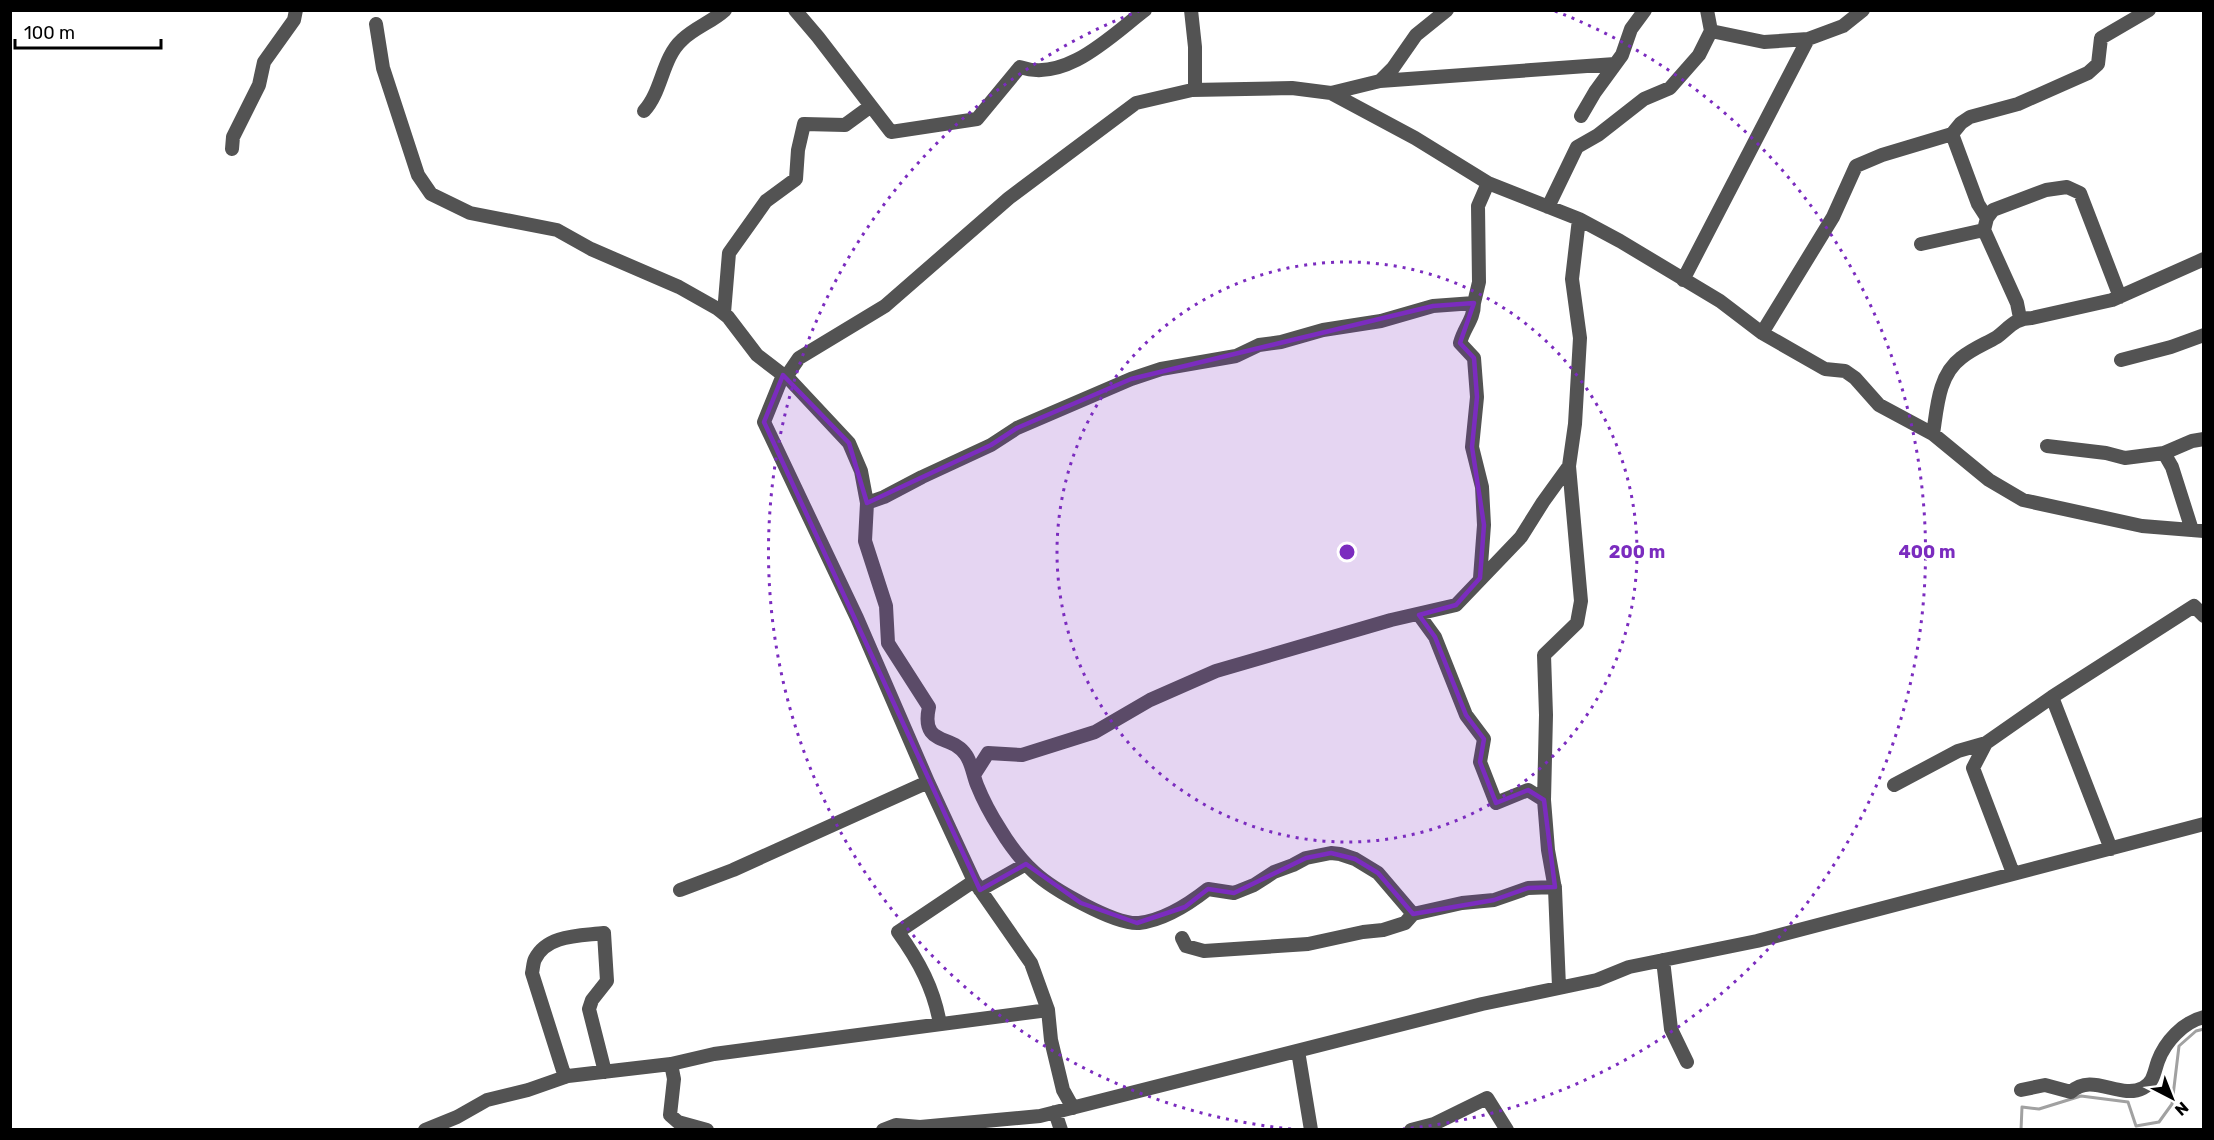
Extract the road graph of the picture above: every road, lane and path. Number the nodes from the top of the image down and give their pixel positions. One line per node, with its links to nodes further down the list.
1 (296, 10): 22 (street)
2 (725, 10): 19 (street)
3 (795, 10): 18 (street)
4 (1145, 10): 18 (street)
5 (1191, 10): 16 (street)
6 (1447, 10): 15 (street)
7 (1645, 10): 14 (street)
8 (1707, 10): 12 (street)
9 (1863, 10): 13 (street)
10 (2149, 10): 21 (street)
11 (376, 24): 32 (street)
12 (1711, 31): 13 (street); 24 (street)
13 (1808, 39): 29 (street)
14 (1615, 64): 15 (street); 20 (street)
15 (1380, 81): 17 (street)
16 (1195, 90): 17 (street); 37 (street)
17 (1330, 93): 23 (street)
18 (871, 106): 32 (street)
19 (644, 111)
20 (1581, 116)
21 (1952, 134): 26 (street); 34 (street)
22 (232, 149)
23 (1488, 183): 24 (street); 31 (street)
24 (1548, 207): 25 (street)
25 (1579, 219): 29 (street); 42 (street)
26 (1985, 224): 27 (street); 30 (street); 33 (street)
27 (1921, 244)
28 (2204, 259): 30 (street)
29 (1683, 280): 34 (street)
30 (2120, 297): 33 (street)
31 (1474, 303): 43 (street); 45 (street)
32 (724, 313): 37 (street)
33 (2020, 318): 38 (street)
34 (1762, 333): 38 (street)
35 (2204, 335): 36 (street)
36 (2121, 360)
37 (784, 376): 43 (street); 53 (street)
38 (1932, 435): 44 (street)
39 (2204, 439): 41 (street)
40 (2047, 446): 41 (street)
41 (2164, 453): 44 (street)
42 (1569, 466): 45 (street); 55 (street)
43 (867, 503): 52 (street)
44 (2198, 530)
45 (1480, 578): 46 (street)
46 (1419, 615): 52 (street); 55 (street)
47 (2204, 616): 48 (street)
48 (2052, 697): 49 (street); 57 (street)
49 (1986, 743): 50 (street); 51 (street)
50 (1958, 752): 51 (street); 54 (street)
51 (1973, 768): 59 (street)
52 (974, 775): 58 (street)
53 (928, 782): 60 (street); 62 (street)
54 (1894, 785)
55 (1544, 800): 61 (street)
56 (2201, 826): 57 (street)
57 (2111, 849): 59 (street)
58 (1026, 864): 60 (street); 63 (street)
59 (2013, 873): 65 (street)
60 (977, 886): 67 (street); 69 (street)
61 (1555, 887): 63 (street); 66 (street)
62 (680, 890)
63 (1413, 914): 64 (street)
64 (1182, 938)
65 (1663, 960): 66 (street); 71 (street)
66 (1559, 987): 70 (street)
67 (1048, 1010): 69 (street); 76 (street)
68 (2204, 1017): 75 (street)
69 (940, 1024): 72 (street)
70 (1298, 1051): 76 (street); 82 (street)
71 (1687, 1062)
72 (671, 1064): 73 (street); 79 (street)
73 (605, 1072): 74 (street); 74 (street)
74 (565, 1077): 78 (street)
75 (2021, 1090)
76 (1073, 1108): 77 (street)
77 (1055, 1112): 80 (street); 81 (street)
78 (425, 1130)
79 (707, 1130)
80 (883, 1130)
81 (1061, 1130)
82 (1311, 1130)
83 (1411, 1130): 84 (street)
84 (1507, 1130)

